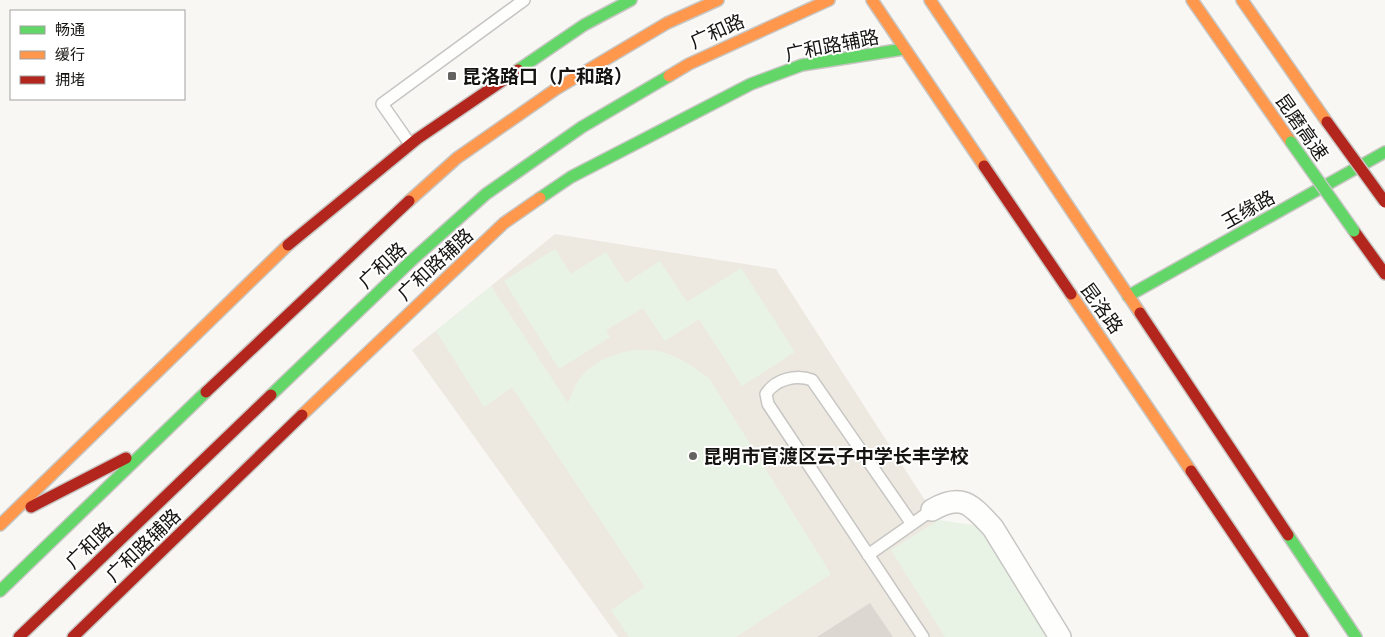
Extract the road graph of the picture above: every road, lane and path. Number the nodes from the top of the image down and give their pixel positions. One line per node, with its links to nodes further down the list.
1 (524, 0): 12 (lane)
2 (610, 0): 10 (main road)
3 (631, 0): 10 (main road)
4 (718, 0): 21 (main road, 广和路)
5 (829, 0): 18 (main road, 广和路)
6 (872, 0): 11 (main road, 昆洛路)
7 (930, 0): 20 (main road, 昆洛路)
8 (1192, 0): 19 (main road, 昆磨高速, bridge)
9 (1242, 0): 15 (main road, 昆磨高速, bridge)
10 (584, 25): 12 (main road)
11 (904, 49): 14 (main road, 广和路辅路); 31 (main road, 昆洛路)
12 (410, 144): 23 (main road)
13 (1385, 152): 20 (main road, 玉缘路)
14 (546, 194): 16 (main road); 28 (main road, 广和路辅路)
15 (1385, 202)
16 (492, 217)
17 (459, 234): 18 (main road)
18 (411, 261): 27 (main road, 广和路)
19 (1385, 274)
20 (1128, 296): 32 (main road, 昆洛路)
21 (154, 443): 23 (main road); 26 (main road, 广和路)
22 (932, 510): 24 (lane); 30 (street)
23 (2, 524)
24 (912, 524): 25 (lane); 25 (lane)
25 (868, 555): 29 (lane)
26 (0, 591)
27 (19, 637)
28 (73, 637)
29 (923, 637)
30 (1060, 637)
31 (1304, 637)
32 (1356, 637)

